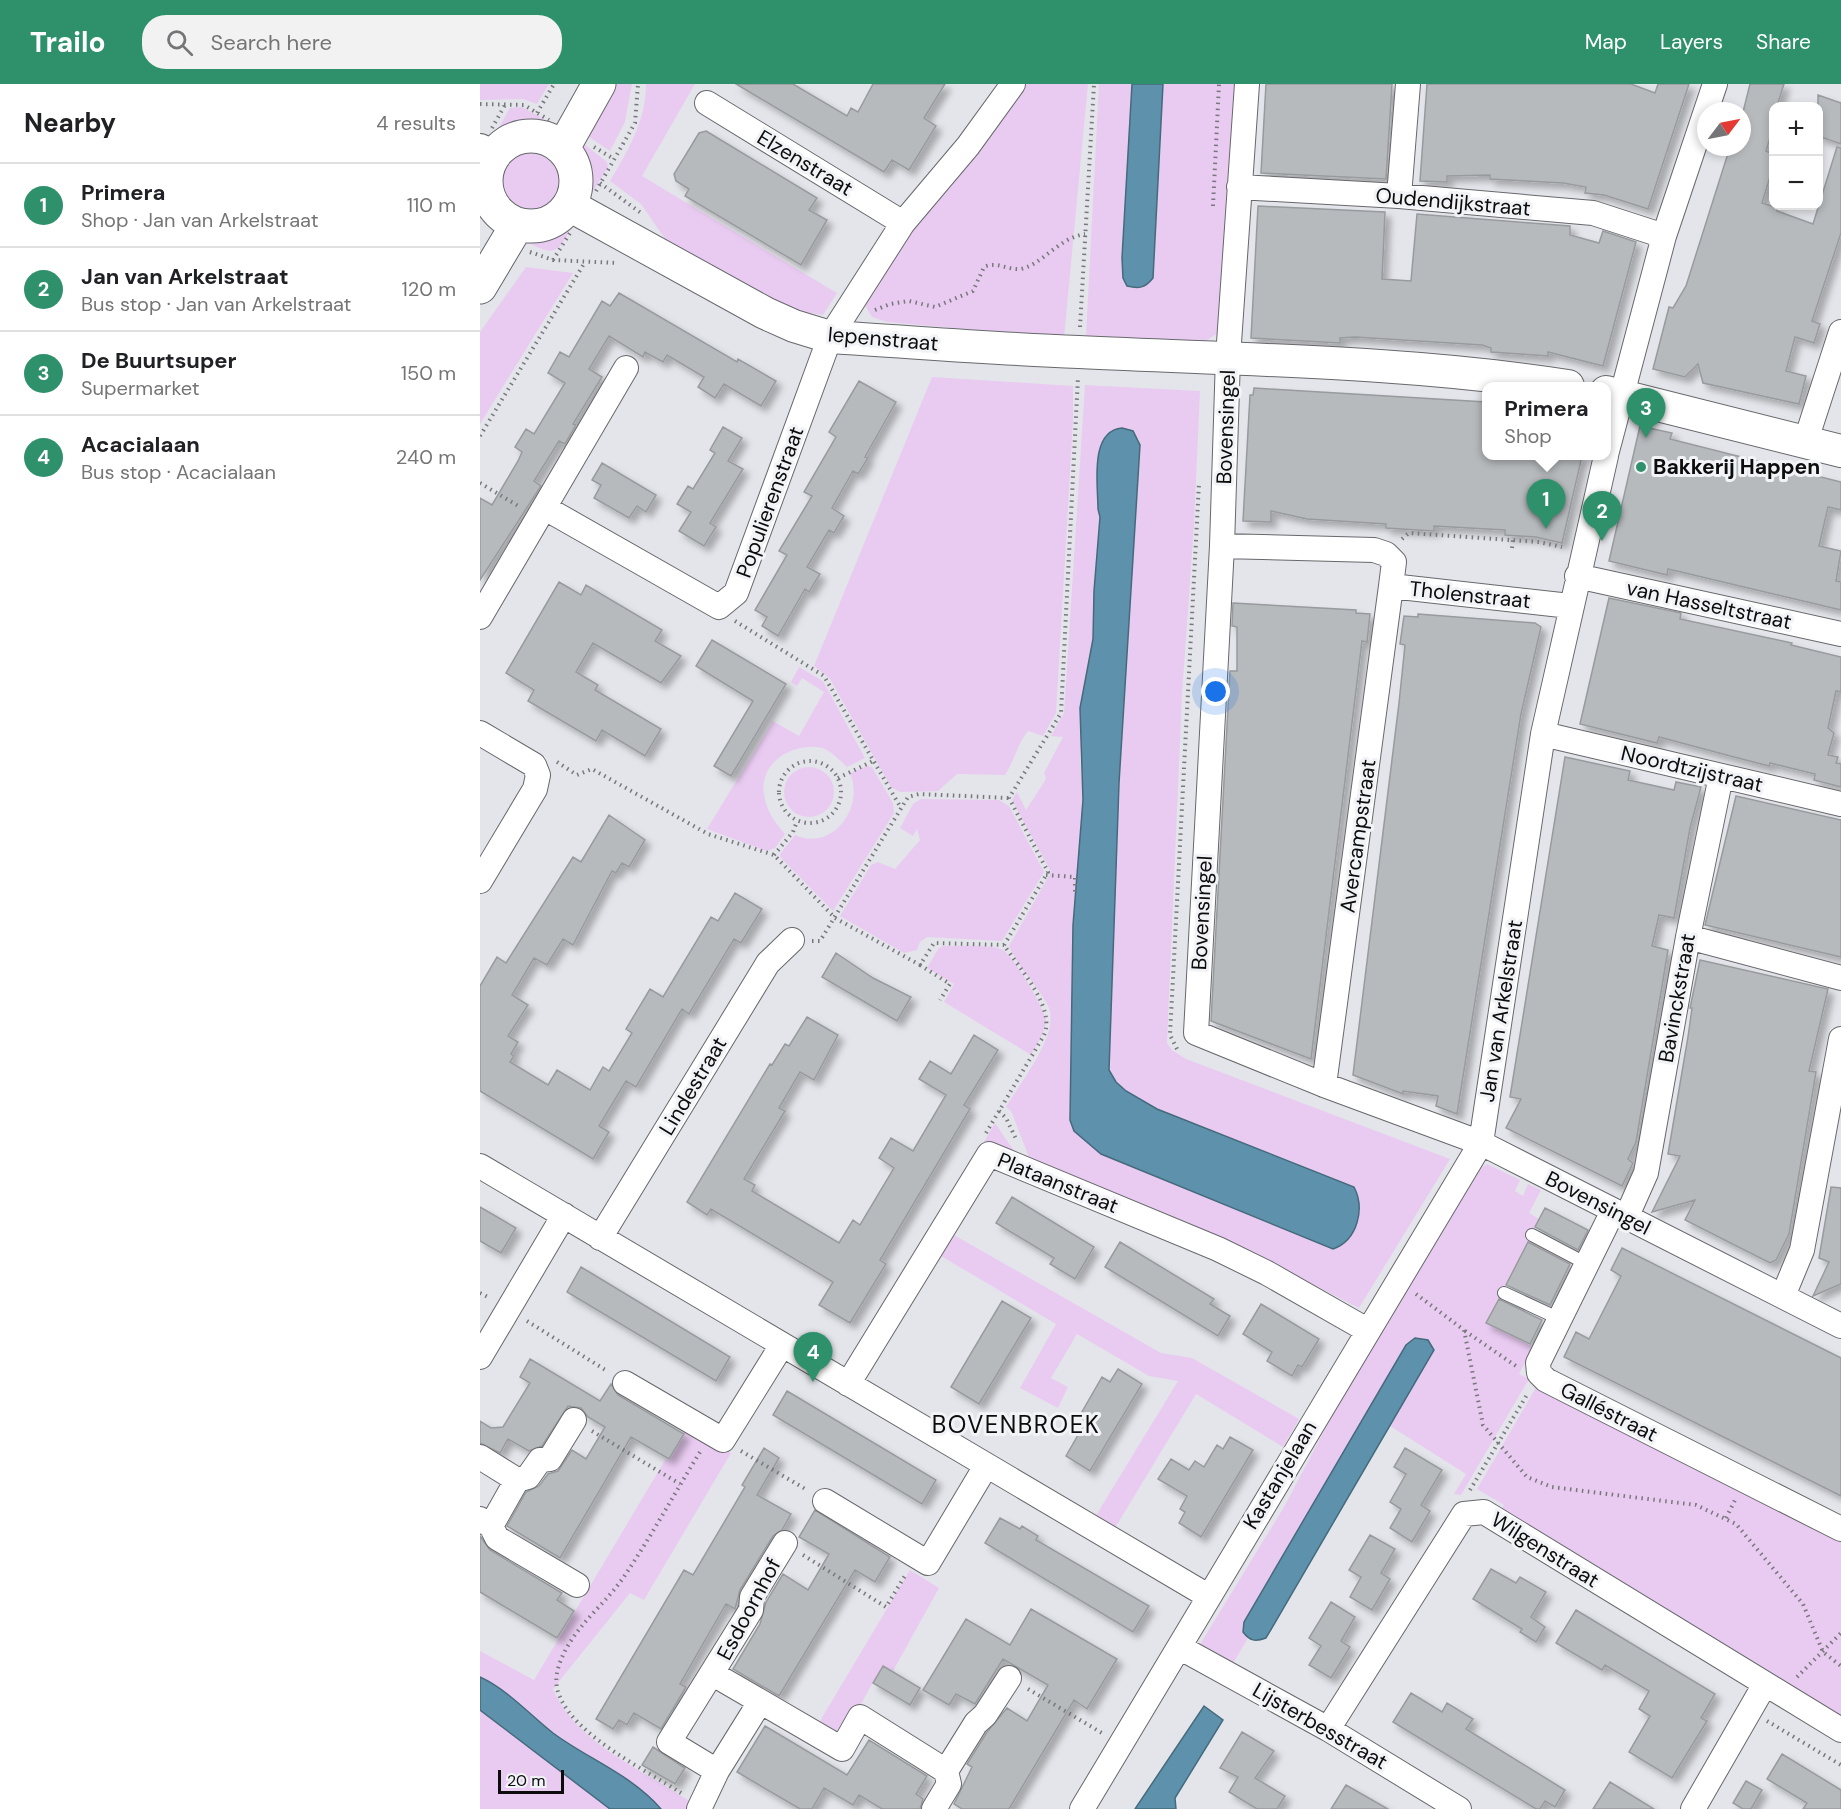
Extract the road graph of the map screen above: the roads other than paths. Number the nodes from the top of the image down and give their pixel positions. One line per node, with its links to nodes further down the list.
1 (575, 84): 8 (main road)
2 (599, 84): 8 (main road)
3 (1013, 84): 13 (street)
4 (1247, 84): 10 (street, Bovensingel)
5 (1408, 84): 11 (street)
6 (1715, 84): 15 (street, Jan van Arkelstraat)
7 (707, 103): 13 (street, Elzenstraat)
8 (547, 132): 9 (main road); 12 (main road)
9 (486, 154): 14 (main road)
10 (1239, 187): 11 (street, Oudendijkstraat); 20 (street, Bovensingel)
11 (1399, 196): 15 (street, Oudendijkstraat)
12 (569, 205): 14 (main road); 19 (street, Iepenstraat)
13 (903, 223): 19 (street)
14 (514, 230): 16 (main road); 17 (main road)
15 (1664, 236): 23 (street, Jan van Arkelstraat)
16 (480, 243)
17 (480, 287)
18 (1841, 332): 25 (street)
19 (830, 337): 20 (street, Iepenstraat); 28 (street, Populierenstraat)
20 (1228, 357): 22 (street, Iepenstraat); 29 (street, Bovensingel)
21 (626, 368): 28 (street)
22 (1539, 382)
23 (1613, 394): 24 (street, Jan van Arkelstraat); 25 (street)
24 (1611, 411)
25 (1805, 443): 26 (street)
26 (1841, 451)
27 (1605, 460): 30 (street, Jan van Arkelstraat)
28 (542, 513): 33 (street)
29 (1222, 546): 31 (street, Tholenstraat); 44 (street, Bovensingel)
30 (1577, 576): 32 (street, Jan van Arkelstraat); 34 (street, van Hasseltstraat)
31 (1391, 586): 32 (street, Tholenstraat); 44 (street, Avercampstraat)
32 (1570, 606): 36 (street, Jan van Arkelstraat)
33 (480, 617)
34 (1841, 634)
35 (480, 733): 39 (street)
36 (1543, 734): 37 (street, Noordtzijstraat); 45 (street, Jan van Arkelstraat)
37 (1721, 776): 38 (street, Noordtzijstraat); 40 (street, Bavinckstraat)
38 (1841, 804)
39 (480, 881)
40 (1688, 938): 42 (street); 47 (street, Bavinckstraat)
41 (792, 940): 50 (street, Lindestraat)
42 (1841, 978)
43 (1840, 1047): 53 (street)
44 (1324, 1085): 45 (street, Bovensingel)
45 (1481, 1143): 47 (street, Bovensingel); 56 (street, Kastanjelaan)
46 (480, 1166): 48 (street)
47 (1620, 1214): 51 (street, Galléstraat); 53 (street, Bovensingel)
48 (564, 1215): 50 (street); 58 (street)
49 (1532, 1235): 51 (lane)
50 (600, 1238): 57 (street)
51 (1587, 1264): 54 (street, Galléstraat)
52 (1504, 1293): 54 (lane)
53 (1783, 1296): 55 (street, Bovensingel)
54 (1560, 1319): 67 (street, Galléstraat)
55 (1841, 1326)
56 (1367, 1330): 60 (street, Plataanstraat); 70 (street, Kastanjelaan)
57 (782, 1345): 59 (street); 60 (street)
58 (480, 1358)
59 (625, 1383)
60 (848, 1384): 63 (street)
61 (574, 1420): 64 (street)
62 (480, 1457): 64 (street)
63 (986, 1466): 65 (street); 70 (street)
64 (517, 1480): 66 (street)
65 (825, 1501)
66 (485, 1522): 69 (street)
67 (1841, 1529)
68 (785, 1543): 72 (street, Esdoornhof)
69 (577, 1585)
70 (1208, 1596): 71 (street, Kastanjelaan)
71 (1179, 1647): 76 (street, Lijsterbesstraat); 82 (street, Kastanjelaan)
72 (713, 1674): 75 (street, Esdoornhof); 78 (street, Esdoornhof)
73 (1009, 1678): 79 (street)
74 (1774, 1690): 76 (street, Wilgenstraat); 77 (street, Wilgenstraat); 84 (street)
75 (760, 1702): 78 (street); 79 (street, Esdoornhof)
76 (1329, 1729): 83 (street, Lijsterbesstraat)
77 (1841, 1730)
78 (717, 1771): 80 (street)
79 (945, 1771): 81 (street)
80 (699, 1808)
81 (934, 1809)
82 (1082, 1809)
83 (1459, 1809)
84 (1693, 1809)

